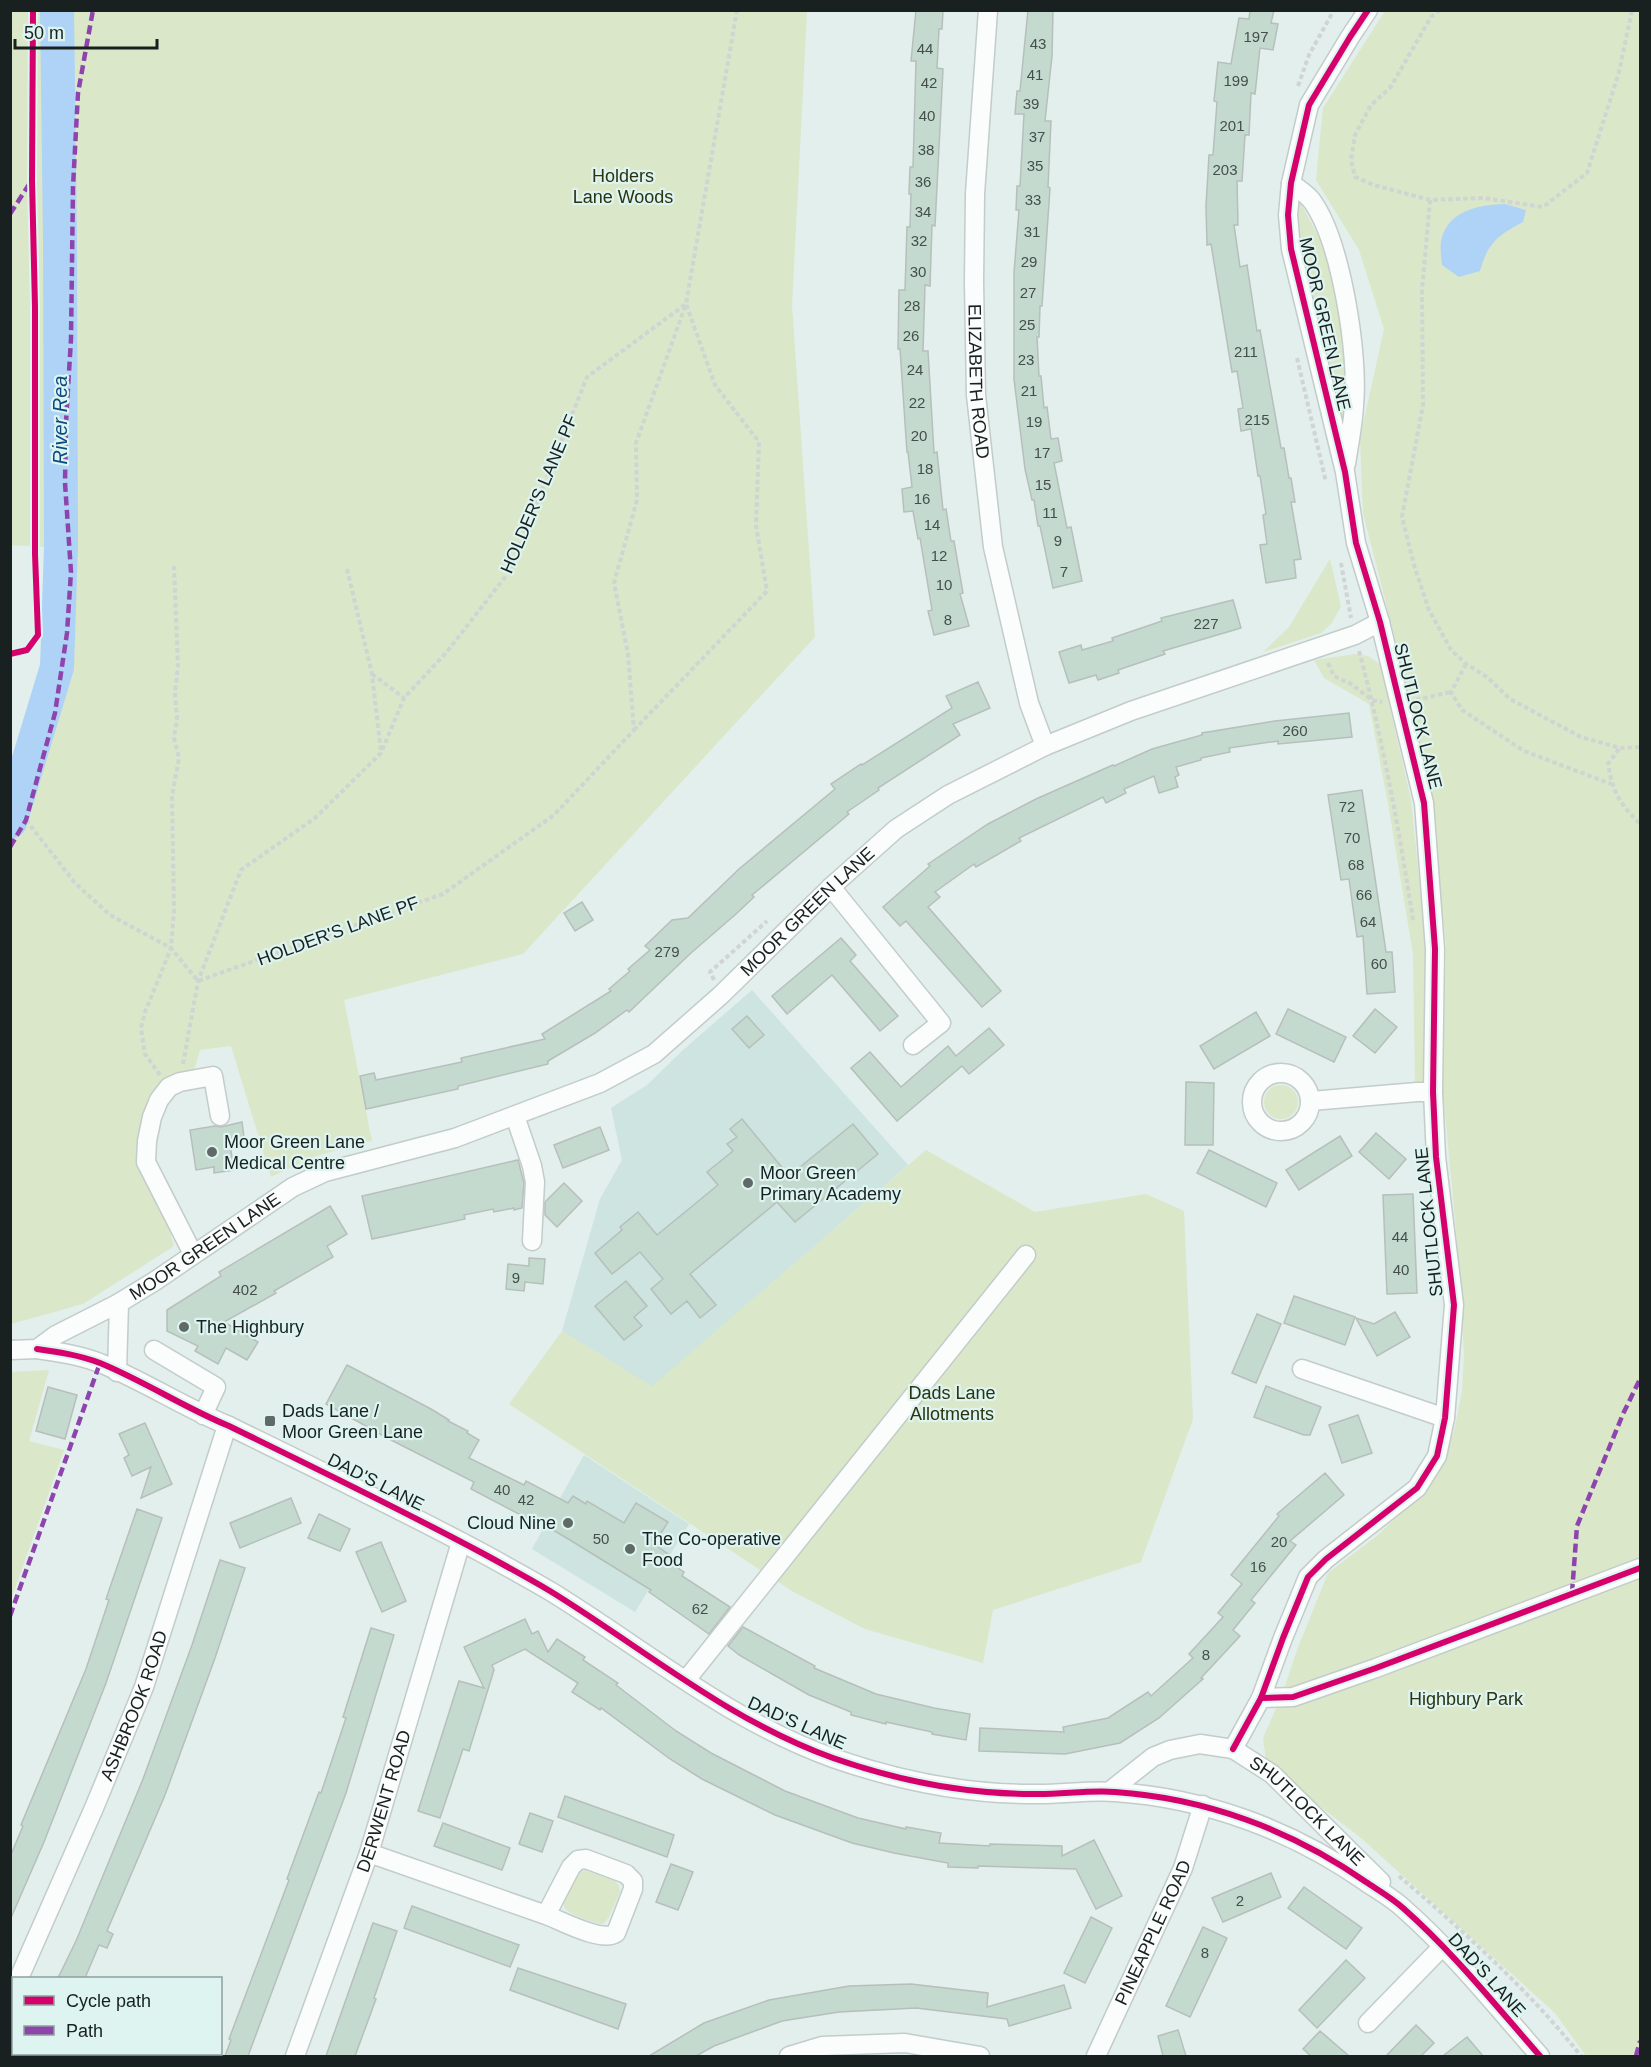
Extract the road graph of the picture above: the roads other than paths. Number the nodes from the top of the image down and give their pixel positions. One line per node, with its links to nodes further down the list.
1 (988, 10): 6 (street, ELIZABETH ROAD)
2 (1368, 10): 3 (street, MOOR GREEN LANE)
3 (1291, 183): 4 (street, MOOR GREEN LANE); 4 (street, MOOR GREEN LANE)
4 (1345, 472): 5 (street, MOOR GREEN LANE)
5 (1380, 622): 6 (street, MOOR GREEN LANE); 9 (street, SHUTLOCK LANE)
6 (1045, 746): 7 (street, MOOR GREEN LANE)
7 (831, 887): 8 (street); 12 (street, MOOR GREEN LANE)
8 (913, 1045)
9 (1433, 1092): 10 (street); 23 (street, SHUTLOCK LANE)
10 (1311, 1101)
11 (220, 1116): 14 (street)
12 (515, 1116): 13 (street); 14 (street, MOOR GREEN LANE)
13 (532, 1241)
14 (193, 1254): 16 (street, MOOR GREEN LANE)
15 (1026, 1255): 27 (street)
16 (118, 1303): 17 (street, MOOR GREEN LANE); 21 (street, MOOR GREEN LANE)
17 (37, 1349): 18 (street); 21 (street, DAD'S LANE)
18 (10, 1350)
19 (154, 1350): 22 (street)
20 (1302, 1369): 23 (street)
21 (117, 1372): 22 (street, DAD'S LANE)
22 (203, 1415): 24 (street, DAD'S LANE)
23 (1445, 1418): 28 (street, SHUTLOCK LANE)
24 (229, 1426): 25 (street, DAD'S LANE); 36 (street, ASHBROOK ROAD)
25 (461, 1542): 27 (street, DAD'S LANE); 32 (street, DERWENT ROAD)
26 (1641, 1568): 28 (street)
27 (686, 1680): 30 (street, DAD'S LANE)
28 (1261, 1698): 29 (street, SHUTLOCK LANE)
29 (1233, 1749): 30 (street, SHUTLOCK LANE); 33 (street, SHUTLOCK LANE)
30 (1110, 1791): 31 (street, DAD'S LANE)
31 (1203, 1805): 33 (street, DAD'S LANE); 41 (street, PINEAPPLE ROAD)
32 (369, 1853): 34 (street); 38 (street, DERWENT ROAD)
33 (1401, 1905): 35 (street, DAD'S LANE)
34 (546, 1915): 34 (street)
35 (1442, 1947): 37 (street); 42 (street, DAD'S LANE)
36 (19, 1977)
37 (1368, 2023)
38 (295, 2056)
39 (789, 2056): 40 (street)
40 (980, 2056)
41 (1096, 2056)
42 (1540, 2056)

